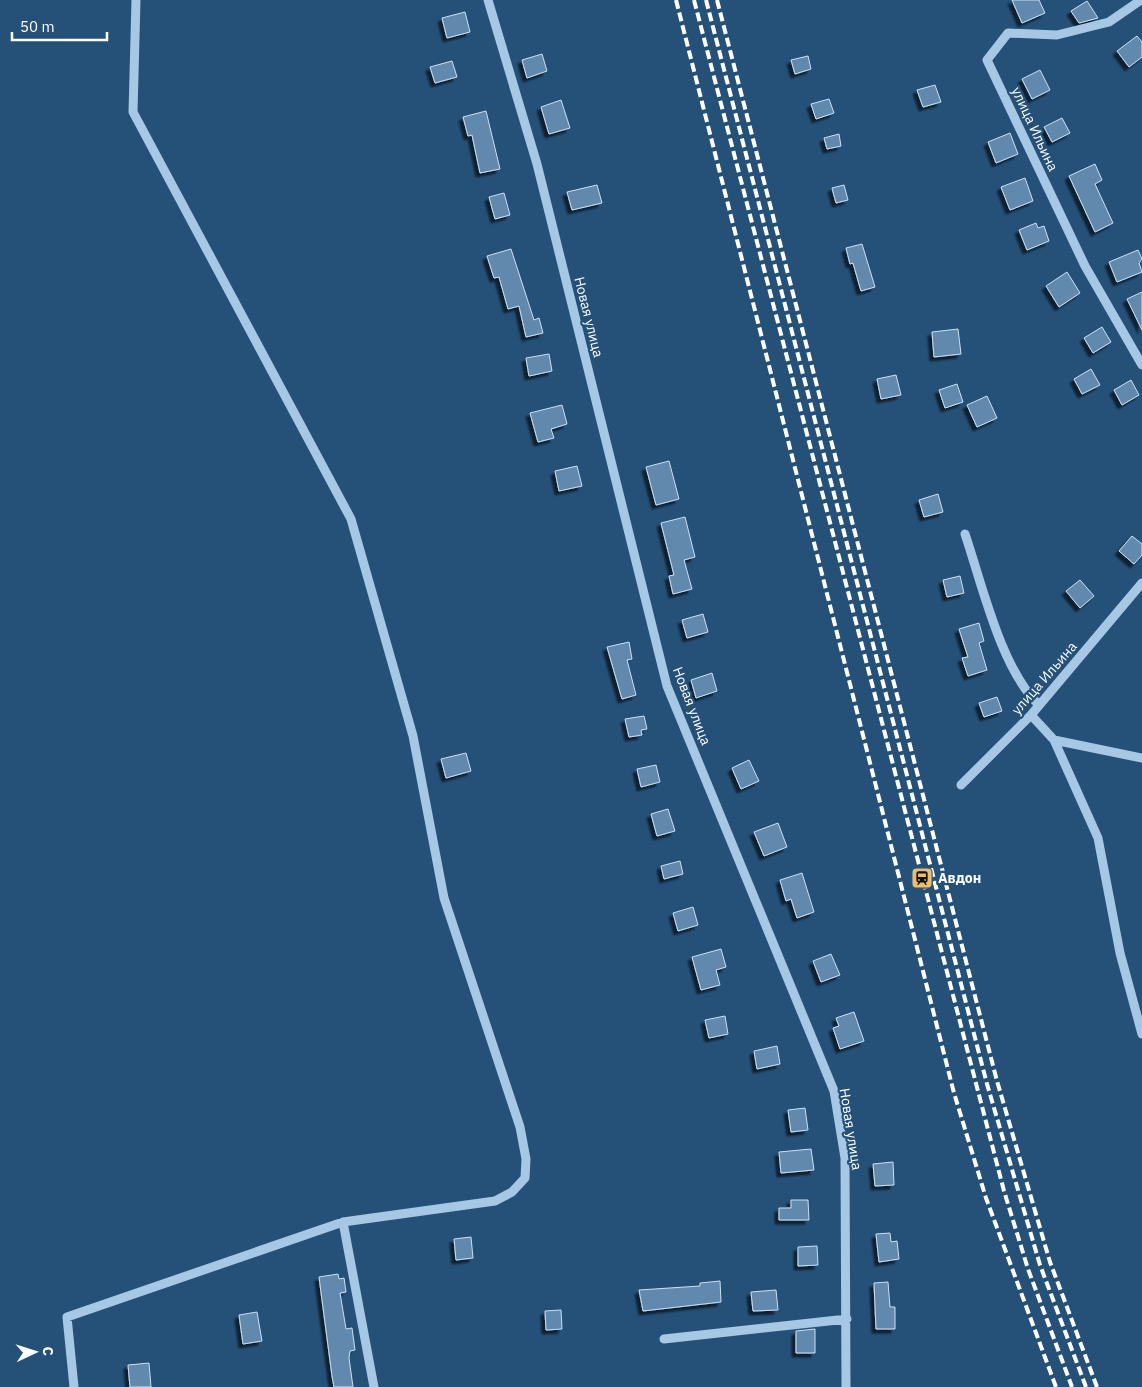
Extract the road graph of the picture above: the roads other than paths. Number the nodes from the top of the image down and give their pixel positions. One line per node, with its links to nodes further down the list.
1 (136, 0): 13 (street)
2 (488, 0): 14 (street, Новая улица)
3 (1140, 0): 4 (street, улица Ильина)
4 (1142, 365)
5 (965, 534): 7 (street)
6 (1142, 583): 7 (street, улица Ильина)
7 (1039, 705): 8 (street, улица Ильина)
8 (1030, 715): 9 (street); 11 (street, улица Ильина)
9 (1054, 740): 10 (street); 12 (street)
10 (1142, 758)
11 (961, 785)
12 (1142, 1034)
13 (343, 1222): 16 (street); 17 (street)
14 (847, 1319): 15 (street); 18 (street, Новая улица)
15 (664, 1338)
16 (74, 1387)
17 (374, 1387)
18 (846, 1387)

